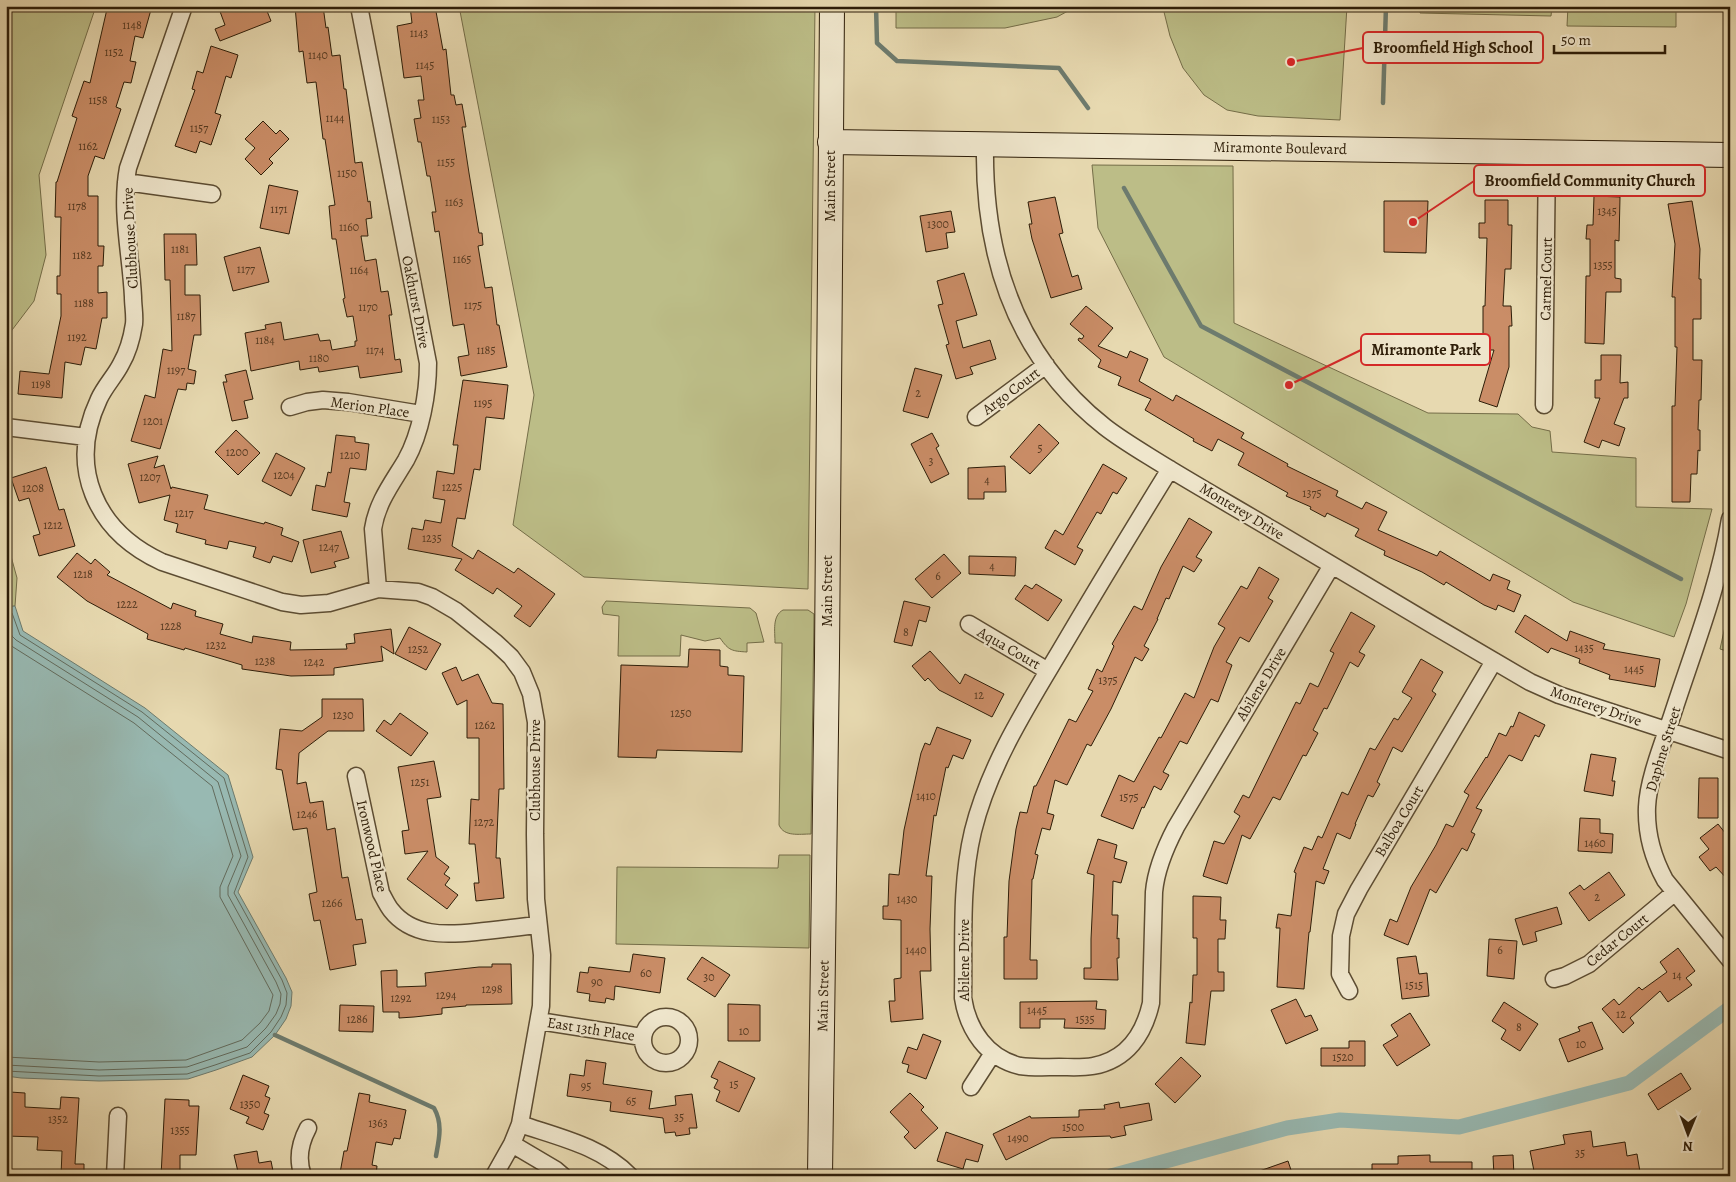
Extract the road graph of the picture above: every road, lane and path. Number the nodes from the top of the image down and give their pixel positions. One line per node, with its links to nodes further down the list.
1 (184, 6): 8 (street, Clubhouse Drive)
2 (359, 6): 13 (street, Oakhurst Drive)
3 (832, 6): 4 (main road, Main Street)
4 (830, 142): 5 (main road, Miramonte Boulevard); 45 (main road, Main Street)
5 (985, 144): 6 (main road, Miramonte Boulevard); 10 (street, Monterey Drive)
6 (1547, 153): 7 (main road, Miramonte Boulevard); 11 (street, Carmel Court)
7 (1730, 155)
8 (126, 182): 9 (street); 16 (street, Clubhouse Drive)
9 (212, 194)
10 (1046, 365): 14 (street, Argo Court); 17 (street, Monterey Drive)
11 (1544, 405)
12 (290, 407): 13 (street, Merion Place)
13 (421, 414): 20 (street, Oakhurst Drive)
14 (976, 418)
15 (6, 427): 16 (street)
16 (86, 437): 20 (street, Clubhouse Drive)
17 (1170, 469): 19 (street, Monterey Drive); 23 (street, Abilene Drive)
18 (1730, 519): 24 (street, Daphne Street)
19 (1332, 565): 22 (street, Monterey Drive); 34 (street, Abilene Drive)
20 (378, 590): 28 (street, Clubhouse Drive)
21 (969, 624): 23 (street, Aqua Court)
22 (1494, 661): 24 (street, Monterey Drive); 31 (street, Balboa Court)
23 (1048, 671): 34 (street, Abilene Drive)
24 (1667, 731): 25 (street, Monterey Drive); 27 (street, Daphne Street)
25 (1730, 751)
26 (356, 776): 28 (street, Ironwood Place)
27 (1674, 893): 29 (street, Daphne Street); 30 (street, Cedar Court)
28 (538, 925): 32 (street, Clubhouse Drive)
29 (1730, 960)
30 (1554, 978)
31 (1349, 991)
32 (539, 1021): 33 (street, East 13th Place); 37 (street, Clubhouse Drive)
33 (642, 1037)
34 (993, 1053): 35 (street)
35 (970, 1087)
36 (118, 1116): 40 (street)
37 (520, 1124): 39 (street, Clubhouse Drive); 44 (street)
38 (308, 1128): 41 (street)
39 (512, 1144): 42 (street, Clubhouse Drive); 43 (street)
40 (115, 1176)
41 (303, 1176)
42 (494, 1176)
43 (563, 1176)
44 (630, 1176)
45 (820, 1176)

